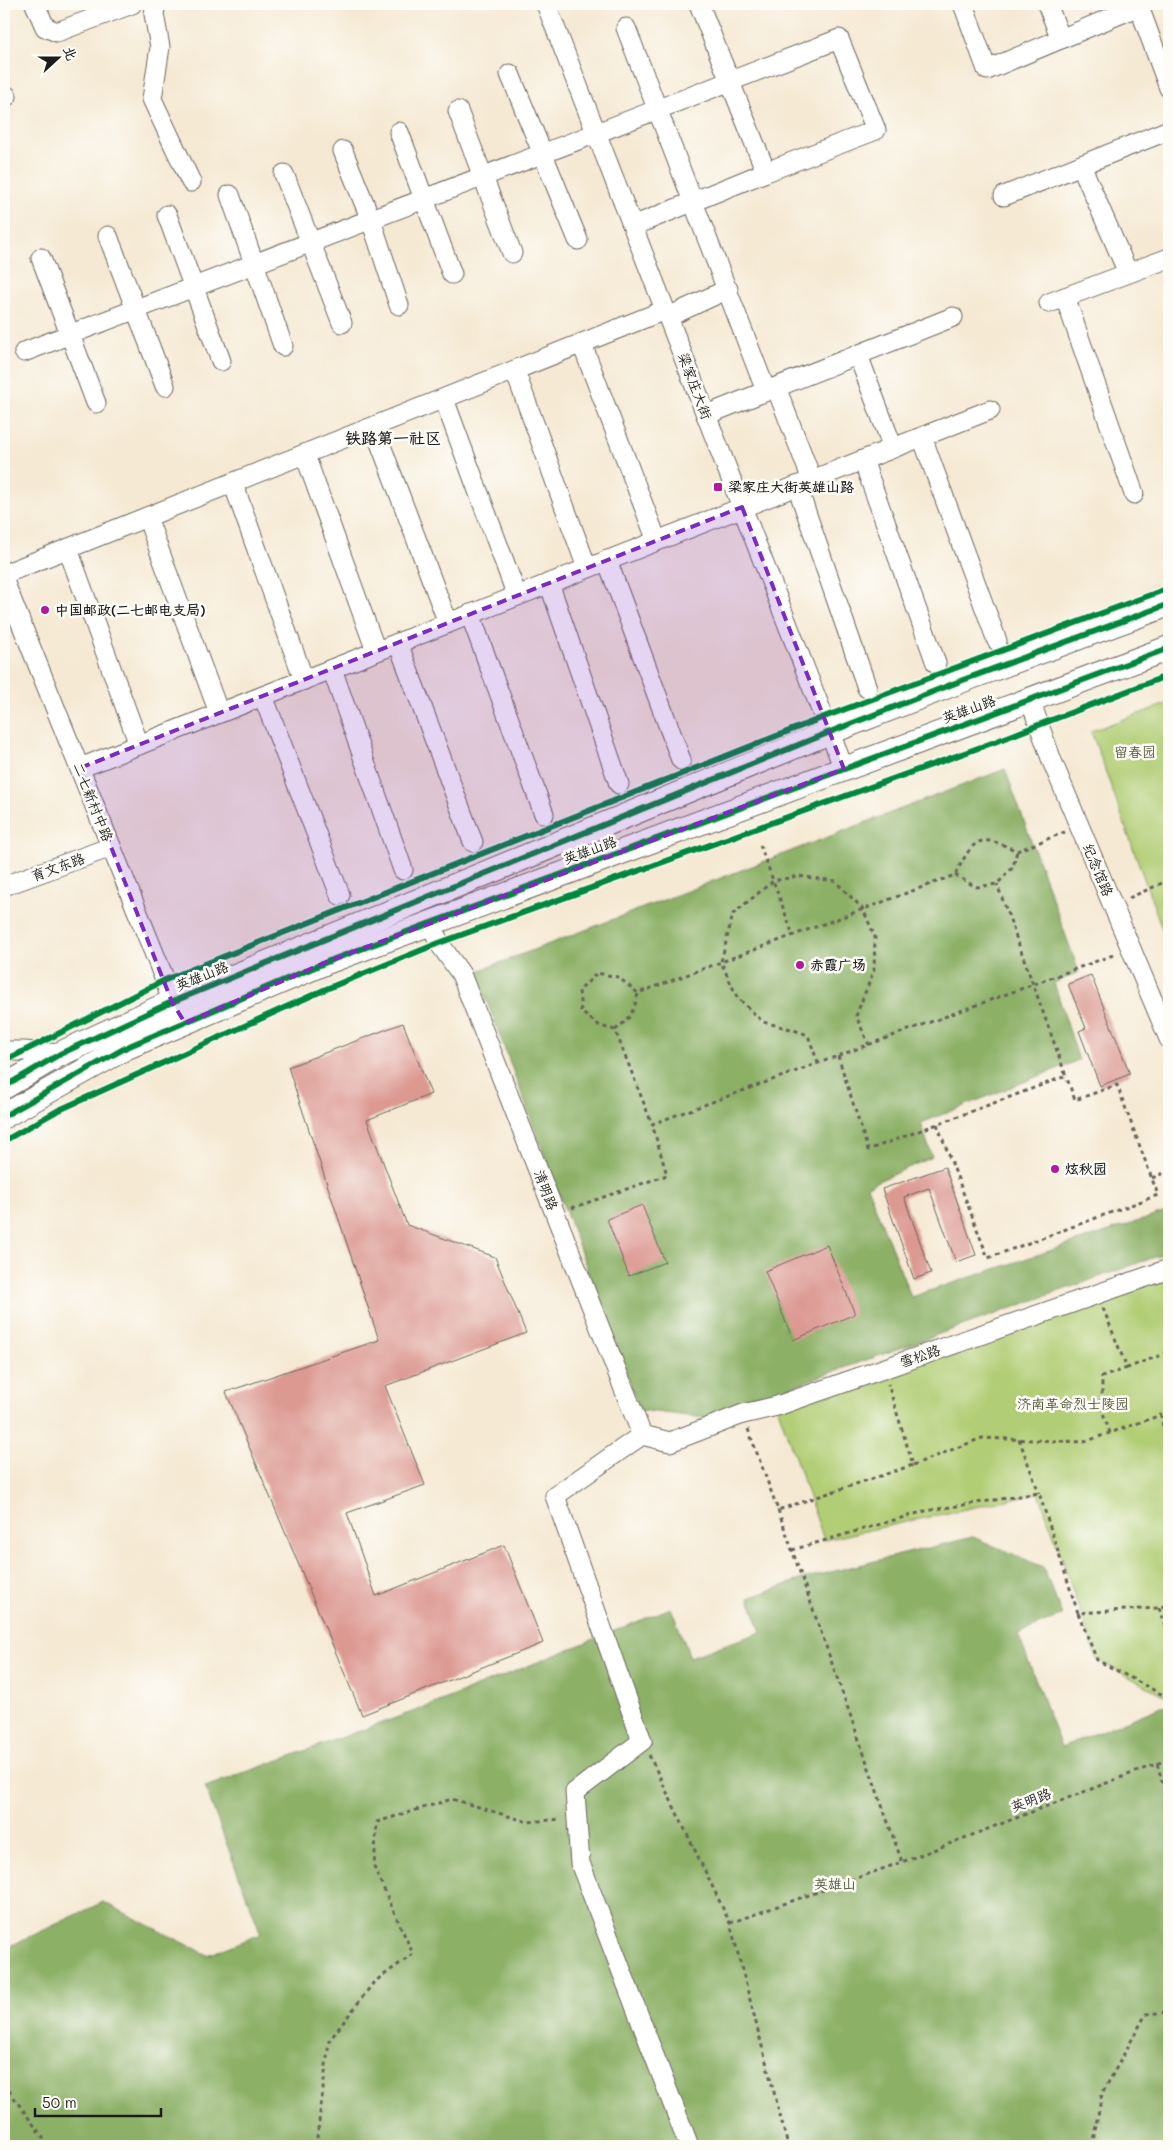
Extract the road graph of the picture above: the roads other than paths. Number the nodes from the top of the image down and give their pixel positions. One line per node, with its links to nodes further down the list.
1 (35, 4): 2 (street)
2 (132, 4)
3 (156, 4): 25 (street)
4 (546, 4): 18 (street, 梁家庄大街)
5 (699, 4): 12 (street)
6 (962, 4): 10 (street)
7 (1047, 4): 10 (street)
8 (1138, 5): 10 (street); 13 (street)
9 (626, 28): 14 (street)
10 (1061, 39)
11 (510, 74): 20 (street)
12 (730, 82): 14 (street); 22 (street); 22 (street)
13 (1169, 88)
14 (658, 109): 18 (street); 29 (street)
15 (458, 111): 24 (street)
16 (1169, 130): 21 (street)
17 (399, 132): 28 (street)
18 (597, 133): 20 (street); 32 (street, 梁家庄大街)
19 (343, 151): 31 (street)
20 (542, 154): 24 (street); 34 (street)
21 (1081, 165): 27 (street); 40 (street)
22 (766, 172): 29 (street)
23 (284, 174): 35 (street)
24 (484, 176): 28 (street); 36 (street)
25 (191, 182)
26 (230, 195): 39 (street)
27 (1004, 196)
28 (425, 199): 31 (street); 41 (street)
29 (694, 201): 32 (street); 43 (street)
30 (167, 215): 42 (street)
31 (371, 220): 35 (street); 44 (street)
32 (633, 226): 46 (street, 梁家庄大街)
33 (108, 236): 45 (street)
34 (578, 240)
35 (310, 243): 39 (street); 48 (street)
36 (512, 253)
37 (41, 258): 49 (street)
38 (1169, 258): 40 (street)
39 (254, 264): 42 (street); 51 (street)
40 (1128, 273): 69 (street)
41 (452, 274)
42 (193, 288): 45 (street); 54 (street)
43 (728, 289): 46 (street); 57 (street)
44 (399, 305)
45 (136, 310): 49 (street); 56 (street)
46 (667, 314): 50 (street); 61 (street, 梁家庄大街)
47 (954, 317): 53 (street)
48 (342, 323)
49 (71, 334): 52 (street); 59 (street)
50 (582, 344): 55 (street); 72 (street)
51 (282, 346)
52 (24, 352)
53 (858, 355): 57 (street); 64 (street)
54 (221, 361)
55 (515, 371): 58 (street); 75 (street)
56 (165, 386)
57 (771, 389): 61 (street); 68 (street)
58 (444, 399): 62 (street); 79 (street)
59 (96, 403)
60 (990, 410): 63 (street)
61 (706, 415): 70 (street, 梁家庄大街)
62 (374, 427): 65 (street); 82 (street)
63 (922, 437): 64 (street); 83 (street)
64 (893, 448): 66 (street)
65 (305, 455): 67 (street); 86 (street)
66 (863, 460): 68 (street); 87 (street)
67 (232, 483): 71 (street); 89 (street)
68 (804, 483): 70 (street); 90 (street)
69 (1134, 494)
70 (742, 507): 72 (street); 94 (street, 梁家庄大街)
71 (147, 517): 73 (street); 93 (street)
72 (657, 541): 74 (street)
73 (68, 549): 76 (street); 95 (street)
74 (607, 560): 75 (street); 96 (street)
75 (587, 568): 78 (street)
76 (4, 574)
77 (4, 581): 97 (street, 二七新村中路)
78 (549, 583): 79 (street); 99 (street)
79 (517, 596): 81 (street)
80 (1169, 604): 94 (main road, 英雄山路)
81 (470, 614): 82 (street); 100 (street)
82 (448, 623): 84 (street)
83 (997, 641)
84 (398, 643): 86 (street); 101 (street)
85 (1169, 648): 92 (main road, 英雄山路)
86 (376, 651): 88 (street)
87 (936, 663)
88 (332, 669): 89 (street); 103 (street)
89 (304, 680): 91 (street)
90 (867, 688)
91 (263, 696): 93 (street); 105 (street)
92 (1030, 700): 98 (main road, 英雄山路); 109 (street, 纪念馆路)
93 (219, 713): 95 (street)
94 (830, 732): 98 (street, 梁家庄大街); 107 (main road, 英雄山路)
95 (139, 745): 97 (street)
96 (681, 760)
97 (80, 768): 102 (street, 二七新村中路)
98 (844, 769): 106 (main road, 英雄山路)
99 (619, 784)
100 (544, 814)
101 (472, 842)
102 (111, 847): 104 (street, 育文东路); 107 (street, 二七新村中路)
103 (404, 870)
104 (4, 886)
105 (340, 895)
106 (430, 923): 108 (main road, 英雄山路); 115 (street, 清明路)
107 (172, 1002): 108 (street, 二七新村中路); 111 (main road, 英雄山路)
108 (185, 1023): 113 (main road, 英雄山路)
109 (1169, 1039)
110 (4, 1051): 111 (street)
111 (60, 1054): 112 (main road, 英雄山路)
112 (4, 1087)
113 (4, 1116)
114 (1169, 1268): 115 (street, 雪松路)
115 (642, 1435): 116 (street)
116 (689, 2146)

